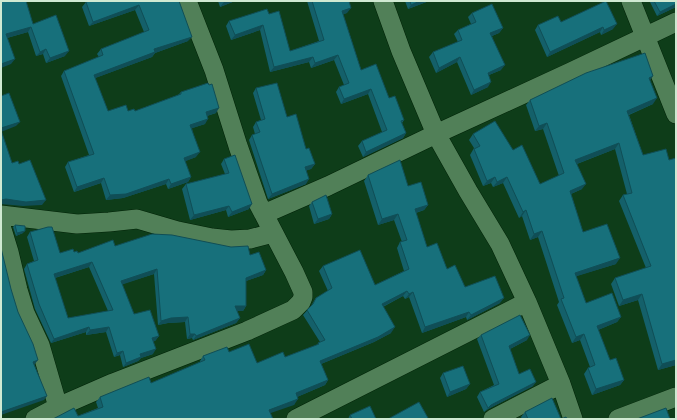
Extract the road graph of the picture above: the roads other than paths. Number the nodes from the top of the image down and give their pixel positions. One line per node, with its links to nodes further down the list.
1 (187, 1): 8 (street)
2 (383, 1): 7 (street)
3 (631, 1): 5 (street)
4 (676, 22): 5 (street)
5 (645, 36): 6 (street); 7 (street)
6 (676, 114)
7 (436, 134): 8 (street); 12 (street)
8 (264, 214): 11 (street)
9 (1, 215): 11 (street)
10 (1, 226): 15 (street)
11 (273, 233): 15 (street)
12 (527, 302): 13 (street); 17 (street)
13 (561, 384): 18 (street); 19 (street)
14 (676, 397): 20 (street)
15 (58, 407): 16 (street)
16 (35, 419)
17 (296, 419)
18 (493, 419)
19 (573, 419)
20 (618, 419)

